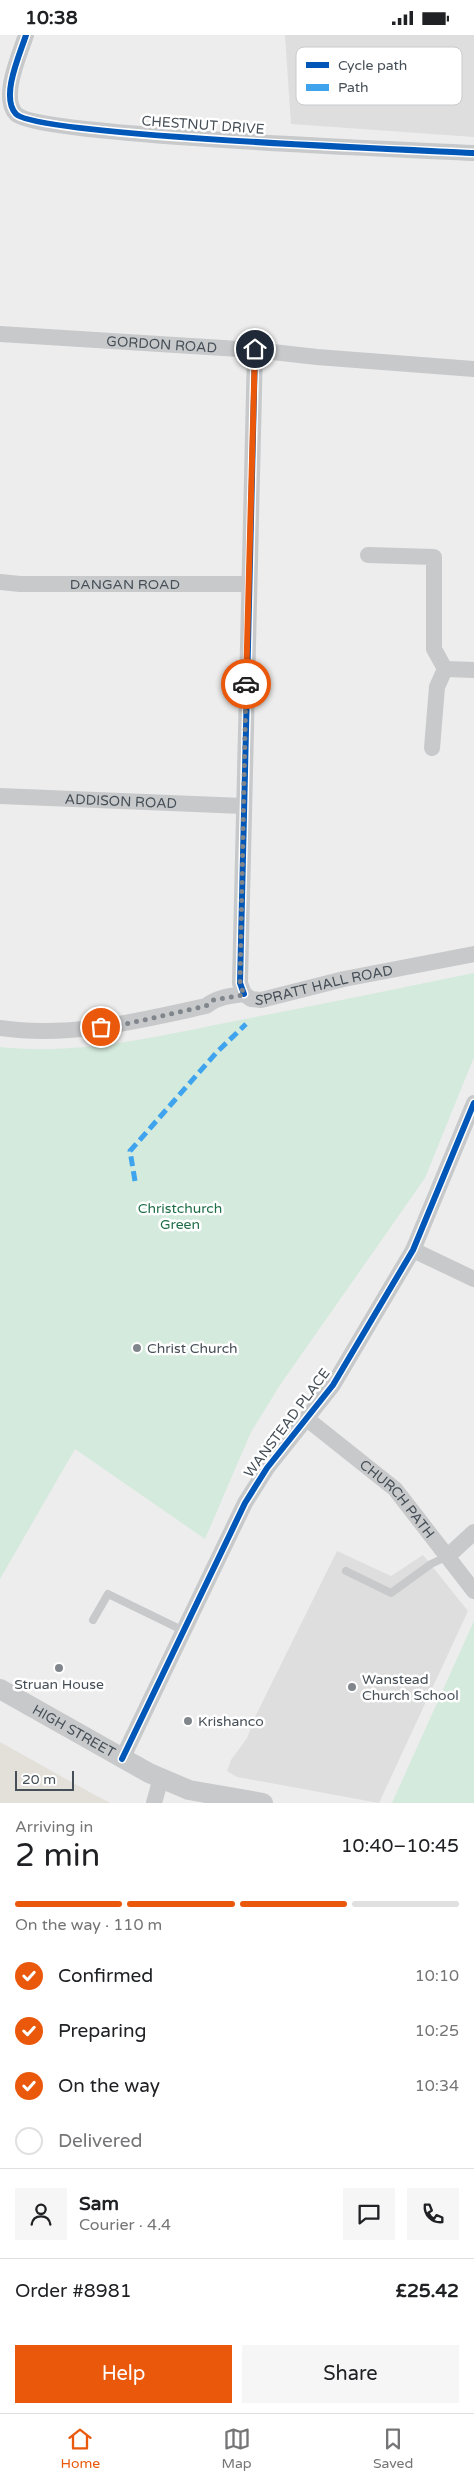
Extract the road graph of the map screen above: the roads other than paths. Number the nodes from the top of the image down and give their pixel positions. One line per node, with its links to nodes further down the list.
1 (26, 35): 2 (street, CHESTNUT DRIVE)
2 (474, 153)
3 (0, 334): 4 (street, GORDON ROAD)
4 (255, 349): 5 (street, GORDON ROAD); 8 (street)
5 (474, 369)
6 (368, 555): 9 (street)
7 (0, 582): 8 (street, DANGAN ROAD)
8 (249, 584): 13 (street)
9 (445, 669): 10 (street); 11 (street)
10 (474, 670)
11 (432, 748)
12 (0, 796): 13 (street, ADDISON ROAD)
13 (243, 806): 15 (street)
14 (474, 954): 15 (street, SPRATT HALL ROAD)
15 (244, 995): 16 (street, SPRATT HALL ROAD)
16 (0, 1028)
17 (474, 1103): 18 (street, WANSTEAD PLACE)
18 (413, 1250): 19 (street); 20 (street, WANSTEAD PLACE)
19 (474, 1279)
20 (307, 1419): 22 (street, CHURCH PATH); 26 (street, WANSTEAD PLACE)
21 (474, 1533): 22 (street)
22 (448, 1556): 23 (lane); 24 (street, CHURCH PATH)
23 (346, 1571)
24 (474, 1591)
25 (93, 1620): 26 (lane)
26 (182, 1630): 28 (street, WANSTEAD PLACE)
27 (0, 1689): 28 (street, HIGH STREET)
28 (122, 1759): 29 (street, HIGH STREET)
29 (161, 1778): 30 (street); 31 (street, HIGH STREET)
30 (154, 1803)
31 (263, 1803)

